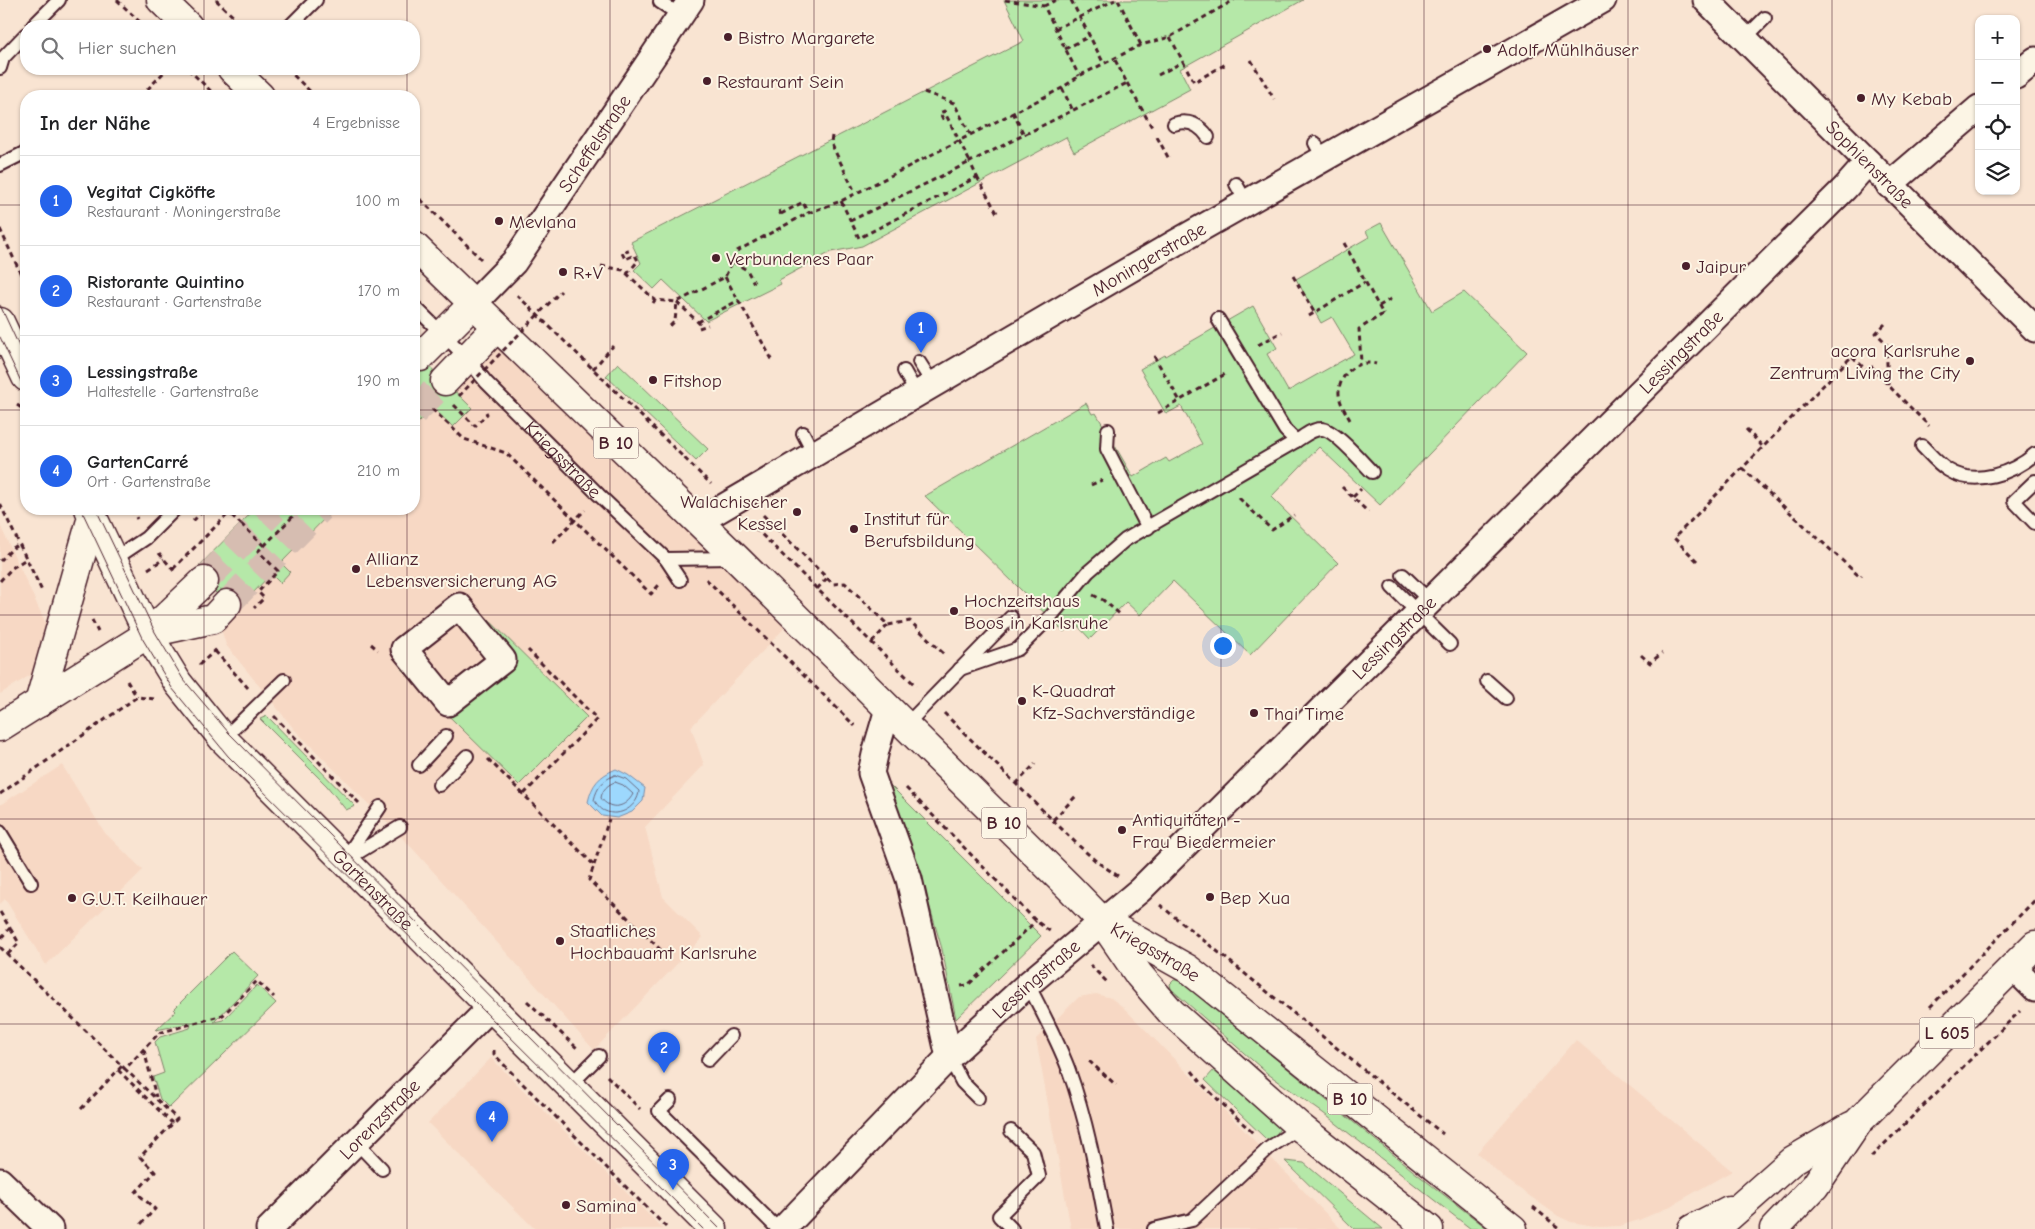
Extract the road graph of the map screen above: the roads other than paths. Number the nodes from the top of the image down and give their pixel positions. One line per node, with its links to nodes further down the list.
1 (58, 0): 8 (lane)
2 (161, 0): 9 (main road)
3 (316, 0): 10 (lane)
4 (1603, 0): 39 (street, Moningerstraße)
5 (1706, 0): 11 (street, Sophienstraße)
6 (677, 6): 26 (street, Scheffelstraße)
7 (1765, 18): 11 (lane)
8 (39, 20)
9 (182, 20)
10 (296, 20)
11 (1744, 39): 22 (street, Sophienstraße)
12 (20, 40): 14 (lane)
13 (2035, 60): 15 (street)
14 (0, 68)
15 (2020, 73)
16 (243, 75): 17 (main road)
17 (255, 90)
18 (1975, 111): 24 (street)
19 (1174, 124): 20 (lane)
20 (1208, 137)
21 (20, 155): 23 (lane)
22 (1868, 162): 24 (street, Sophienstraße); 60 (street, Lessingstraße)
23 (0, 165)
24 (1889, 185): 31 (street, Sophienstraße)
25 (420, 252): 26 (main road, B 10)
26 (473, 304): 30 (main road, B 10); 32 (main road)
27 (420, 312): 32 (lane, Kriegsstraße)
28 (1218, 319): 41 (lane)
29 (0, 322): 36 (main road)
30 (497, 327): 34 (main road); 49 (main road, B 10)
31 (2035, 328)
32 (443, 334): 33 (main road); 34 (lane, Kriegsstraße)
33 (420, 357)
34 (467, 358): 38 (main road); 53 (lane, Kriegsstraße)
35 (919, 362): 39 (lane)
36 (20, 364)
37 (904, 371): 39 (lane)
38 (452, 388)
39 (925, 389): 49 (street, Moningerstraße)
40 (1108, 430): 51 (lane)
41 (1296, 441): 44 (lane); 51 (lane)
42 (1922, 446): 43 (lane)
43 (2035, 454)
44 (1372, 472)
45 (2035, 481): 50 (lane)
46 (89, 515): 68 (main road)
47 (91, 515): 54 (main road, Gartenstraße)
48 (169, 515): 54 (lane)
49 (698, 522): 52 (main road, B 10)
50 (2035, 523)
51 (1148, 528): 64 (lane)
52 (736, 558): 53 (lane); 69 (main road, B 10)
53 (666, 559): 56 (lane, Kriegsstraße)
54 (113, 560): 62 (main road, Gartenstraße)
55 (1403, 574): 60 (lane)
56 (676, 576)
57 (204, 581): 62 (main road)
58 (1392, 586): 60 (lane)
59 (228, 604): 62 (main road)
60 (1424, 607): 63 (lane); 81 (street, Lessingstraße)
61 (1011, 618): 64 (lane)
62 (148, 634): 68 (main road); 72 (main road, Gartenstraße)
63 (1450, 644)
64 (960, 669): 69 (lane)
65 (284, 680): 72 (lane)
66 (1487, 681): 67 (lane)
67 (1506, 698)
68 (39, 703): 70 (main road)
69 (897, 717): 81 (main road, B 10); 89 (street)
70 (0, 727)
71 (446, 736): 74 (lane)
72 (223, 739): 79 (main road, Gartenstraße)
73 (467, 756): 75 (lane)
74 (419, 765)
75 (439, 786)
76 (380, 806): 79 (lane)
77 (400, 826): 79 (lane)
78 (0, 832): 80 (lane)
79 (344, 861): 86 (main road, Gartenstraße)
80 (31, 883)
81 (1102, 921): 84 (street, Lessingstraße); 95 (main road, Kriegsstraße / B 10); 110 (main road, Kriegsstraße / B 10)
82 (2035, 945): 83 (main road, L 605)
83 (2013, 967): 85 (street); 94 (main road, L 605)
84 (1028, 984): 89 (street, Lessingstraße); 108 (lane)
85 (2035, 989)
86 (490, 1007): 91 (main road, Gartenstraße); 97 (street, Lorenzstraße)
87 (731, 1036): 90 (lane)
88 (599, 1056): 91 (lane)
89 (948, 1058): 92 (lane); 106 (street, Lessingstraße)
90 (708, 1060)
91 (568, 1086): 104 (main road, Gartenstraße)
92 (978, 1098)
93 (670, 1100): 105 (lane)
94 (1859, 1121): 100 (main road, L 605); 113 (main road, L 605)
95 (1300, 1127): 101 (main road, Kriegsstraße / B 10); 109 (lane)
96 (1011, 1130): 107 (lane)
97 (356, 1142): 98 (lane); 103 (street, Lorenzstraße)
98 (382, 1169)
99 (0, 1181): 102 (street)
100 (1741, 1204): 111 (main road); 112 (main road, L 605)
101 (1425, 1228)
102 (50, 1229)
103 (269, 1229)
104 (712, 1229)
105 (778, 1229)
106 (783, 1229)
107 (1012, 1229)
108 (1108, 1229)
109 (1154, 1229)
110 (1513, 1229)
111 (1692, 1229)
112 (1715, 1229)
113 (1774, 1229)

